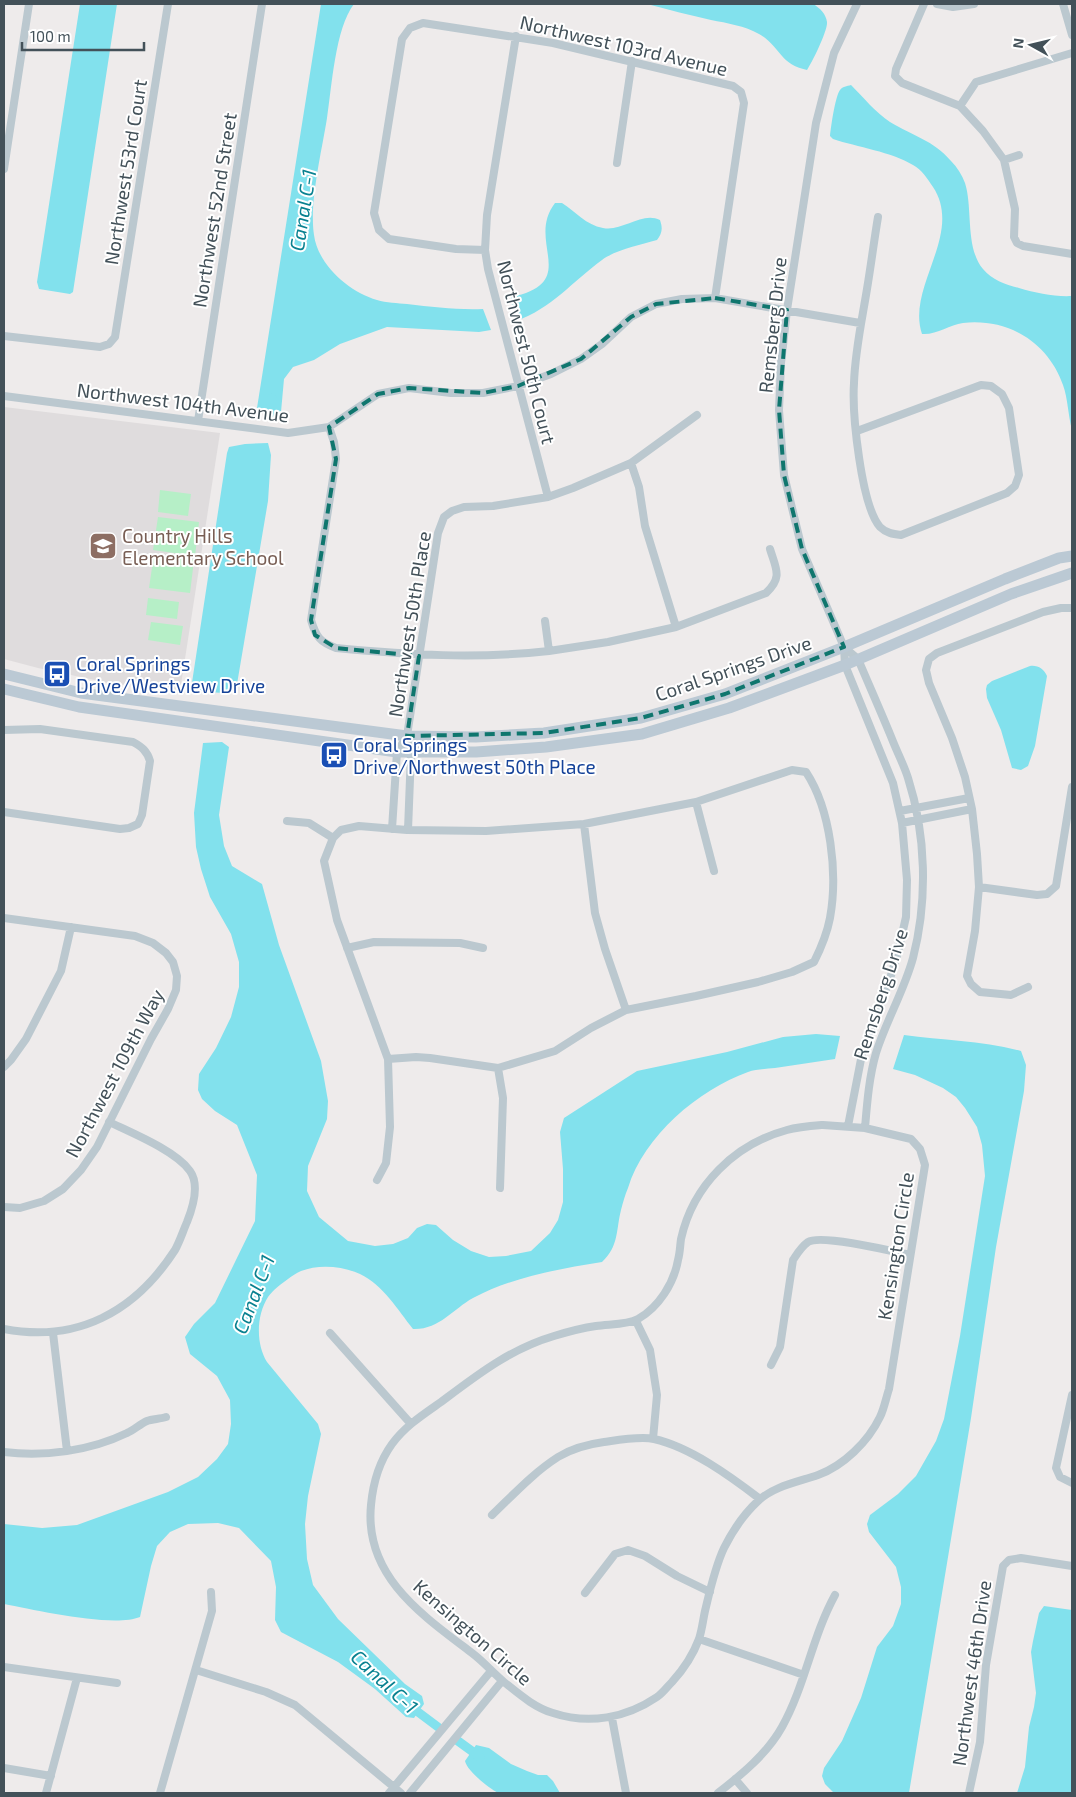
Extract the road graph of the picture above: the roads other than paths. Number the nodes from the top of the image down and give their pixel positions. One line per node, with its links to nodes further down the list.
1 (29, 4): 14 (street)
2 (168, 4): 26 (street, Northwest 53rd Court)
3 (262, 4): 30 (street, Northwest 52nd Street)
4 (858, 4): 24 (street, Remsberg Drive)
5 (924, 4): 13 (street)
6 (937, 4): 7 (street)
7 (974, 4)
8 (1063, 4): 9 (street)
9 (1072, 35)
10 (516, 36): 12 (street, Northwest 103rd Avenue); 21 (street, Northwest 50th Court); 21 (street, Northwest 103rd Avenue)
11 (1072, 53): 13 (street)
12 (632, 61): 18 (street); 23 (street, Northwest 103rd Avenue)
13 (960, 106): 17 (street)
14 (6, 146): 16 (street)
15 (1019, 155): 17 (street)
16 (5, 156): 19 (street)
17 (1004, 160): 22 (street)
18 (617, 163)
19 (4, 169)
20 (878, 217): 25 (street)
21 (485, 250): 27 (street, Northwest 50th Court)
22 (1072, 254)
23 (715, 298): 24 (street, Northwest 104th Avenue); 27 (street, Northwest 104th Avenue)
24 (787, 310): 25 (street, Northwest 104th Avenue); 41 (street, Remsberg Drive)
25 (860, 323): 32 (street)
26 (4, 336)
27 (518, 386): 31 (street, Northwest 104th Avenue); 34 (street, Northwest 50th Court)
28 (4, 396): 30 (street, Northwest 104th Avenue)
29 (697, 415): 33 (street)
30 (198, 421): 31 (street, Northwest 104th Avenue)
31 (328, 426): 43 (street)
32 (856, 431): 32 (street)
33 (630, 463): 34 (street); 40 (street)
34 (548, 497): 43 (street, Northwest 50th Place)
35 (770, 549): 40 (street)
36 (1072, 556): 41 (main road, Coral Springs Drive)
37 (1072, 573): 44 (main road, Coral Springs Drive)
38 (1072, 608): 53 (street)
39 (545, 621): 42 (street)
40 (676, 627): 42 (street)
41 (844, 647): 44 (street, Remsberg Drive); 45 (street, Remsberg Drive); 49 (main road, Coral Springs Drive)
42 (549, 651): 43 (street)
43 (419, 656): 49 (street, Northwest 50th Place)
44 (858, 658): 45 (main road, Coral Springs Drive); 55 (street, Remsberg Drive)
45 (845, 665): 51 (main road, Coral Springs Drive); 57 (street, Remsberg Drive)
46 (4, 674): 49 (main road, Coral Springs Drive)
47 (4, 689): 50 (main road, Coral Springs Drive)
48 (4, 730): 58 (street)
49 (407, 736): 50 (street, Northwest 50th Place); 51 (street, Northwest 50th Place)
50 (397, 752): 51 (main road, Coral Springs Drive); 63 (street, Northwest 50th Place)
51 (411, 753): 64 (street, Northwest 50th Place)
52 (1072, 787): 67 (street)
53 (969, 798): 55 (street); 56 (street)
54 (696, 802): 62 (street); 66 (street); 73 (street)
55 (916, 808): 57 (street); 59 (street, Remsberg Drive)
56 (972, 809): 59 (street); 67 (street)
57 (900, 811): 61 (street, Remsberg Drive)
58 (4, 812)
59 (918, 820): 61 (street); 79 (street, Remsberg Drive)
60 (287, 821): 65 (street)
61 (902, 823): 78 (street, Remsberg Drive)
62 (584, 824): 64 (street); 73 (street)
63 (392, 828): 64 (street); 65 (street)
64 (408, 830)
65 (333, 838): 70 (street)
66 (714, 871)
67 (979, 887): 72 (street)
68 (4, 918): 69 (street)
69 (71, 927): 75 (street); 77 (street, Northwest 109th Way)
70 (347, 948): 71 (street); 74 (street)
71 (483, 948)
72 (1028, 987)
73 (626, 1010): 76 (street)
74 (388, 1059): 76 (street); 80 (street)
75 (4, 1067)
76 (498, 1068): 81 (street)
77 (109, 1122): 82 (street, Northwest 109th Way); 86 (street)
78 (848, 1126): 79 (street, Kensington Circle); 84 (street, Kensington Circle)
79 (865, 1128): 83 (street, Kensington Circle)
80 (377, 1180)
81 (500, 1188)
82 (4, 1207)
83 (910, 1255): 88 (street); 96 (street, Kensington Circle)
84 (636, 1321): 91 (street, Kensington Circle); 92 (street)
85 (4, 1329): 86 (street)
86 (53, 1332): 93 (street)
87 (330, 1333): 91 (street)
88 (771, 1366)
89 (1072, 1395): 95 (street)
90 (166, 1417): 93 (street)
91 (410, 1424): 106 (street, Kensington Circle)
92 (653, 1439): 96 (street); 97 (street)
93 (67, 1451): 94 (street)
94 (4, 1452)
95 (1072, 1483)
96 (760, 1499): 100 (street, Kensington Circle)
97 (492, 1515)
98 (1072, 1566): 123 (street, Northwest 46th Drive)
99 (211, 1592): 105 (street)
100 (710, 1592): 101 (street); 103 (street, Kensington Circle)
101 (585, 1593)
102 (835, 1595): 107 (street)
103 (699, 1639): 107 (street); 111 (street, Kensington Circle)
104 (4, 1667): 108 (street)
105 (196, 1670): 115 (street); 117 (street)
106 (491, 1671): 109 (street, Kensington Circle); 115 (street)
107 (804, 1674): 114 (street)
108 (77, 1678): 110 (street); 113 (street)
109 (502, 1681): 111 (street, Kensington Circle); 119 (street)
110 (117, 1683)
111 (612, 1718): 120 (street)
112 (4, 1768): 113 (street)
113 (51, 1776): 116 (street)
114 (735, 1780): 121 (street); 122 (street)
115 (391, 1790): 118 (street)
116 (46, 1793)
117 (160, 1793)
118 (402, 1793)
119 (410, 1793)
120 (626, 1793)
121 (718, 1793)
122 (747, 1793)
123 (969, 1793)

